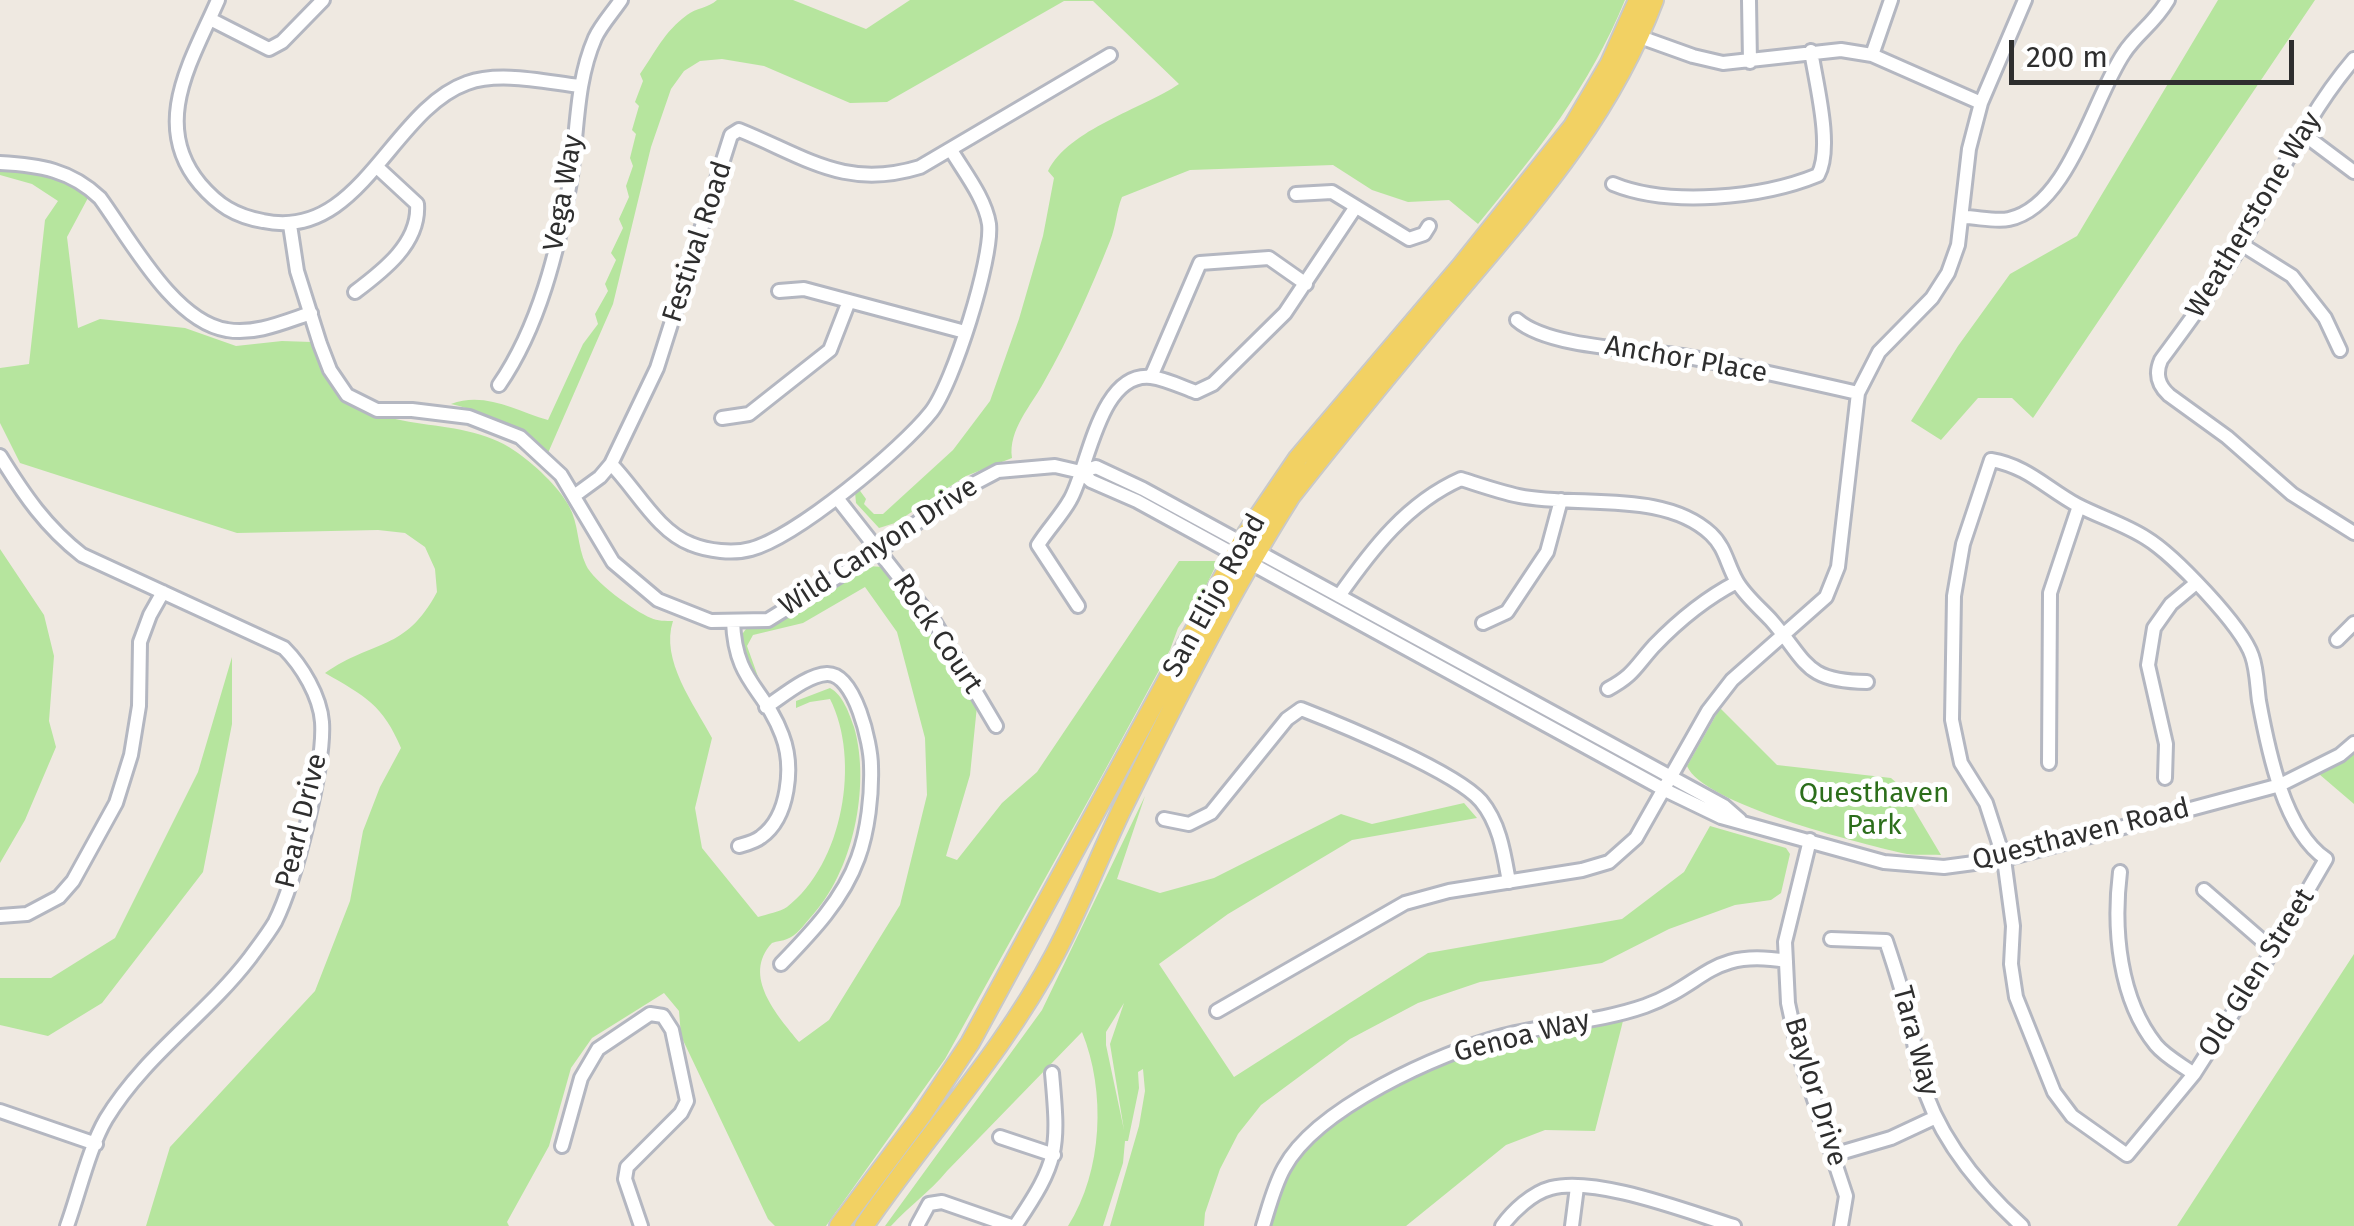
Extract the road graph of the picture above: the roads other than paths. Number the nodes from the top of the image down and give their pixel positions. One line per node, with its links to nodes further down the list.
1 (218, 0): 10 (street)
2 (323, 0): 10 (street)
3 (621, 0): 17 (street, Vega Way)
4 (1638, 0): 52 (main road, San Elijo Road)
5 (1654, 0): 11 (main road, San Elijo Road)
6 (1749, 0): 16 (street)
7 (1891, 0): 14 (street)
8 (2025, 0): 18 (street)
9 (2168, 0): 27 (street)
10 (210, 19): 28 (street)
11 (1640, 37): 16 (street); 52 (main road, San Elijo Road)
12 (1811, 51): 14 (street); 16 (street); 24 (street)
13 (1110, 55): 20 (street)
14 (1872, 55): 18 (street)
15 (2354, 60): 19 (street, Weatherstone Way)
16 (1750, 62)
17 (580, 86): 22 (street); 40 (street, Vega Way)
18 (1981, 103): 27 (street)
19 (2302, 133): 23 (street); 30 (street, Weatherstone Way)
20 (950, 150): 37 (street); 44 (street, Festival Road)
21 (0, 163): 35 (street)
22 (377, 167): 28 (street); 33 (street)
23 (2354, 172)
24 (1612, 184)
25 (1296, 194): 26 (street)
26 (1355, 208): 29 (street); 31 (street)
27 (1963, 217): 41 (street)
28 (290, 225): 35 (street, Wild Canyon Drive)
29 (1429, 226)
30 (2241, 244): 38 (street); 50 (street, Weatherstone Way)
31 (1306, 284): 39 (street); 39 (street)
32 (779, 291): 34 (street)
33 (356, 292)
34 (849, 301): 37 (street); 42 (street)
35 (310, 313): 46 (street, Wild Canyon Drive)
36 (1517, 320): 41 (street, Anchor Place)
37 (965, 332): 47 (street)
38 (2340, 350)
39 (1151, 377): 45 (street)
40 (500, 384)
41 (1858, 393): 61 (street)
42 (722, 418)
43 (0, 456): 55 (street, Pearl Drive)
44 (611, 464): 46 (street, Festival Road); 47 (street)
45 (1082, 472): 51 (street, Wild Canyon Drive); 52 (street, Wild Canyon Drive); 57 (street)
46 (574, 496): 58 (street, Wild Canyon Drive)
47 (837, 498): 51 (street, Rock Court)
48 (1560, 500): 53 (street); 56 (street); 60 (street)
49 (2079, 506): 54 (street); 68 (street); 75 (street)
50 (2354, 533)
51 (879, 551): 58 (street, Wild Canyon Drive); 66 (street, Rock Court)
52 (1245, 553): 56 (street, Questhaven Road); 70 (street, Questhaven Road); 97 (main road, San Elijo Road); 98 (main road, San Elijo Road)
53 (1736, 582): 61 (street); 64 (street)
54 (2196, 584): 69 (street); 71 (street)
55 (163, 592): 79 (street); 90 (street, Pearl Drive)
56 (1339, 596): 70 (street, Questhaven Road)
57 (1078, 606)
58 (733, 621): 65 (street)
59 (2354, 622): 62 (street)
60 (1483, 623)
61 (1784, 635): 63 (street); 70 (street)
62 (2337, 640)
63 (1867, 682)
64 (1608, 689)
65 (766, 707): 74 (street); 83 (street)
66 (996, 726)
67 (2354, 743): 71 (street, Questhaven Road)
68 (2049, 763)
69 (2165, 778)
70 (1668, 784): 73 (street, Questhaven Road); 77 (street)
71 (2280, 784): 75 (street, Questhaven Road); 81 (street, Old Glen Street)
72 (1164, 818): 77 (street)
73 (1810, 840): 75 (street, Questhaven Road); 82 (street, Baylor Drive)
74 (739, 846)
75 (2004, 860): 86 (street, Old Glen Street)
76 (2120, 872): 86 (street)
77 (1509, 882): 84 (street)
78 (2204, 890): 81 (street)
79 (0, 916)
80 (1831, 940): 88 (street, Tara Way)
81 (2273, 950): 86 (street, Old Glen Street)
82 (1786, 960): 93 (street, Baylor Drive); 101 (street, Genoa Way)
83 (780, 964)
84 (1217, 1011)
85 (1052, 1073): 92 (street)
86 (2194, 1074)
87 (0, 1110): 90 (street)
88 (1936, 1116): 93 (street); 106 (street, Tara Way)
89 (1000, 1137): 92 (street)
90 (96, 1144): 95 (street, Pearl Drive)
91 (562, 1146): 96 (street)
92 (1054, 1155): 100 (street)
93 (1832, 1155): 105 (street, Baylor Drive)
94 (1577, 1188): 102 (street); 103 (street); 104 (street)
95 (67, 1226)
96 (641, 1226)
97 (839, 1226)
98 (864, 1226)
99 (918, 1226): 100 (street)
100 (1012, 1226)
101 (1264, 1226)
102 (1502, 1226)
103 (1572, 1226)
104 (1734, 1226)
105 (1841, 1226)
106 (2022, 1226)

